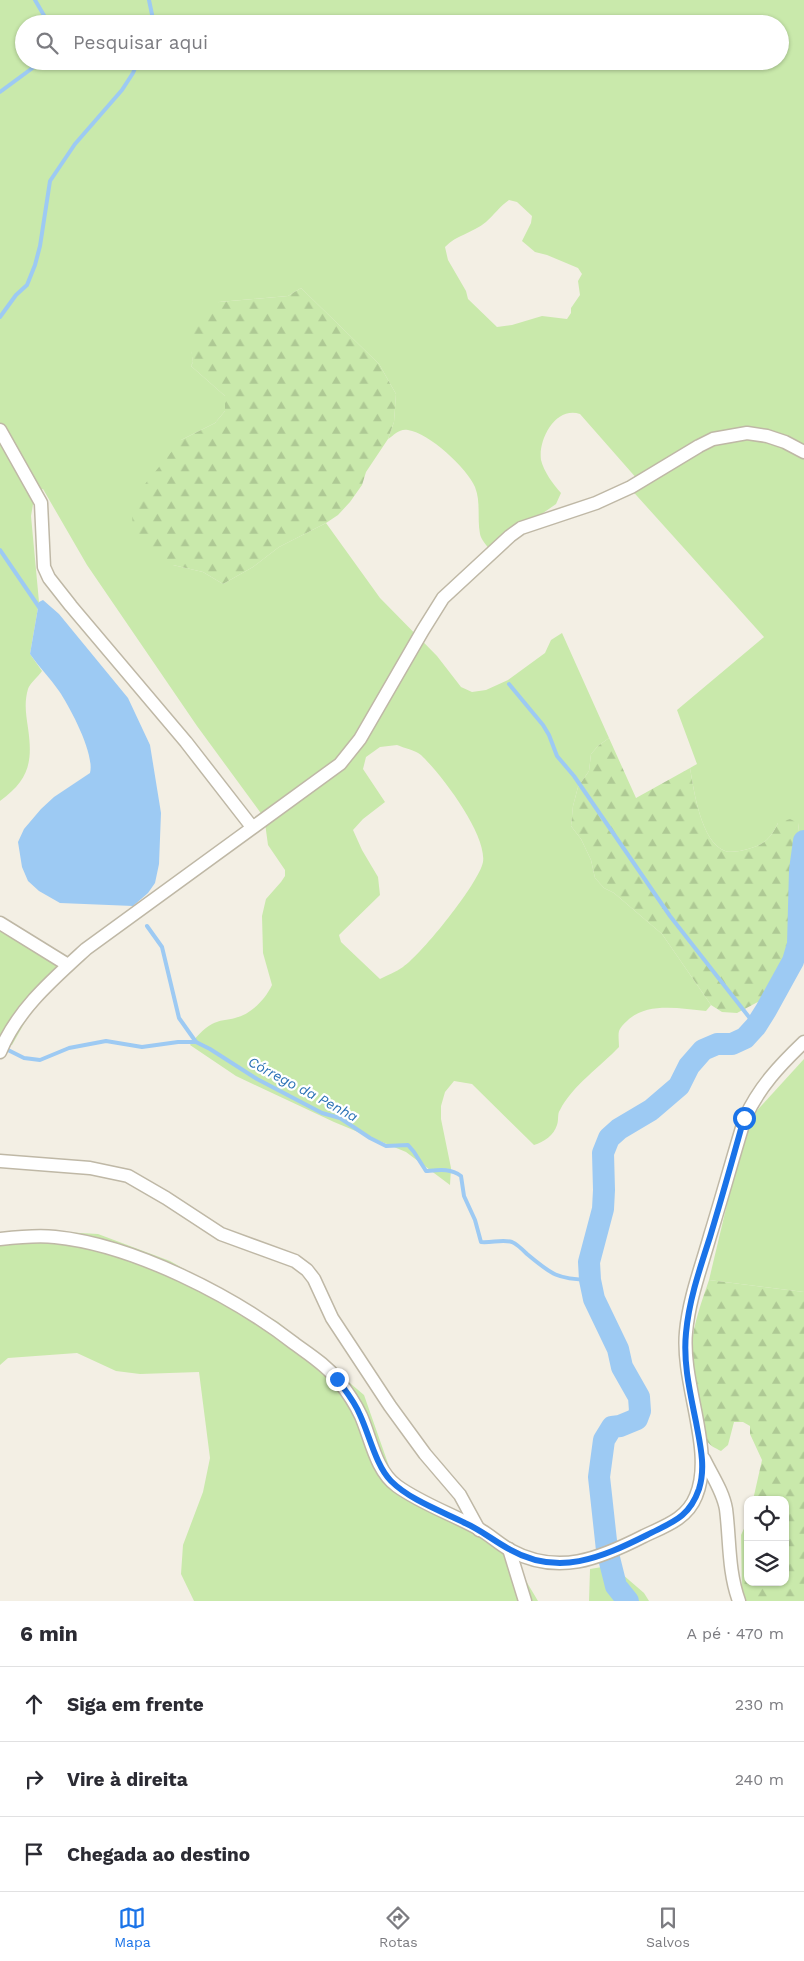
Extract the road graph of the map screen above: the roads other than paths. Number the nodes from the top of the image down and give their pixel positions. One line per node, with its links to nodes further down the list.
1 (0, 430): 3 (street)
2 (804, 452): 3 (street)
3 (252, 827): 5 (street)
4 (0, 923): 5 (street)
5 (68, 965): 7 (street)
6 (804, 1042): 10 (street)
7 (2, 1048)
8 (0, 1162): 11 (street)
9 (0, 1239): 11 (street)
10 (702, 1457): 12 (street); 14 (street)
11 (479, 1530): 12 (street)
12 (510, 1549): 13 (street)
13 (525, 1601)
14 (739, 1601)

